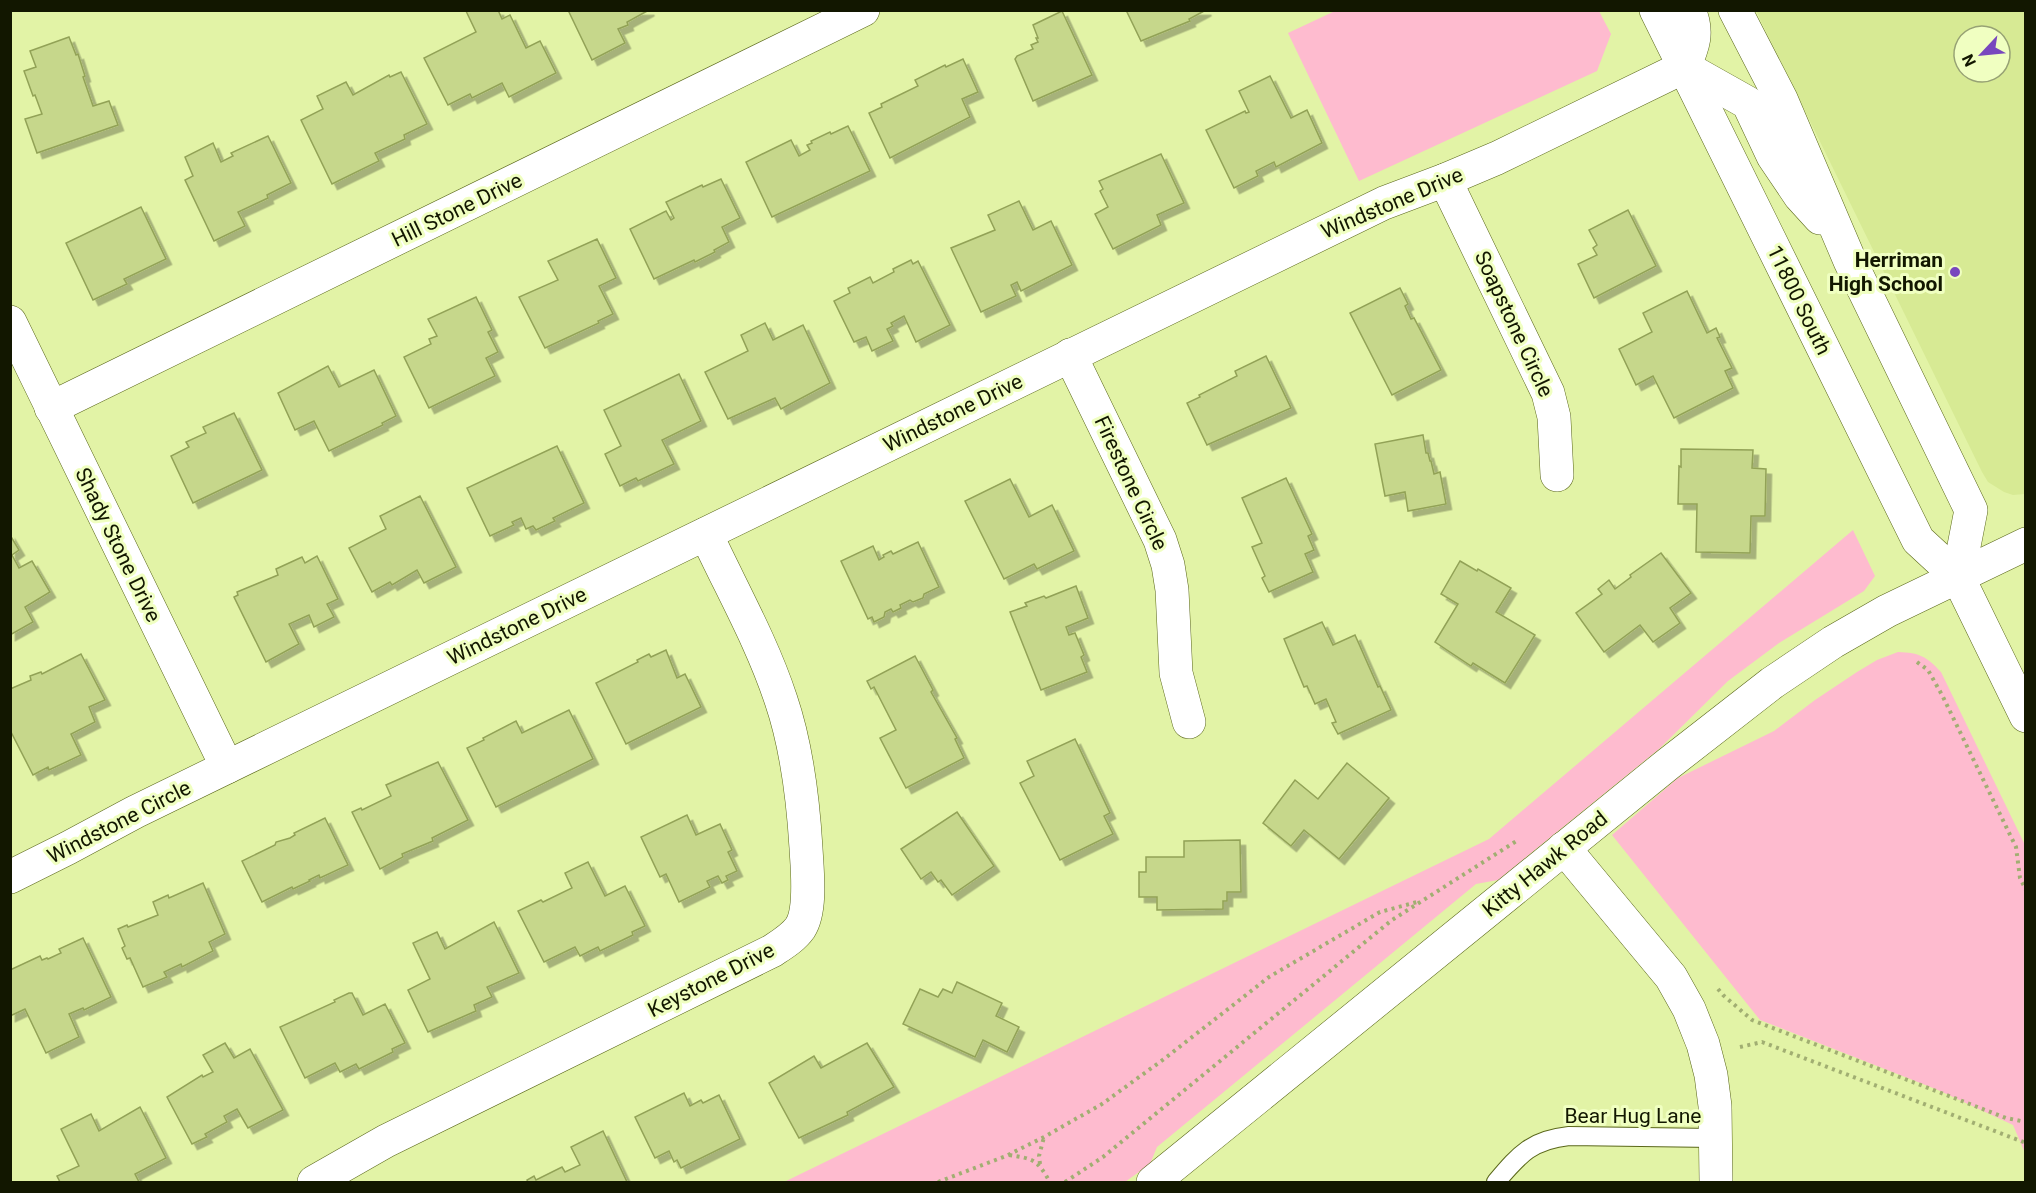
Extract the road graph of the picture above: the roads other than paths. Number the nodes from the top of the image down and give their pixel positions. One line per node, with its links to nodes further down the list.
1 (863, 10): 10 (street, Hill Stone Drive)
2 (1656, 10): 5 (street, 11800 South)
3 (1689, 10): 5 (street)
4 (1735, 10): 7 (street)
5 (1684, 67): 6 (street, Windstone Drive); 7 (street); 14 (street, 11800 South)
6 (1445, 180): 9 (street, Windstone Drive); 11 (street, Soapstone Circle)
7 (1850, 261): 14 (street)
8 (10, 322): 10 (street, Shady Stone Drive)
9 (1070, 356): 12 (street, Windstone Drive); 16 (street, Firestone Circle)
10 (51, 408): 17 (street, Shady Stone Drive)
11 (1557, 476)
12 (706, 534): 17 (street, Windstone Drive); 21 (street, Keystone Drive)
13 (2025, 544): 14 (street, Kitty Hawk Road)
14 (1958, 577): 15 (street, 11800 South); 18 (street, Kitty Hawk Road)
15 (2025, 716)
16 (1189, 722)
17 (227, 767): 19 (street, Windstone Circle)
18 (1564, 848): 20 (street); 22 (street, Kitty Hawk Road)
19 (10, 877)
20 (1714, 1138): 23 (lane, Bear Hug Lane); 24 (street)
21 (314, 1182)
22 (1153, 1182)
23 (1496, 1182)
24 (1716, 1182)

